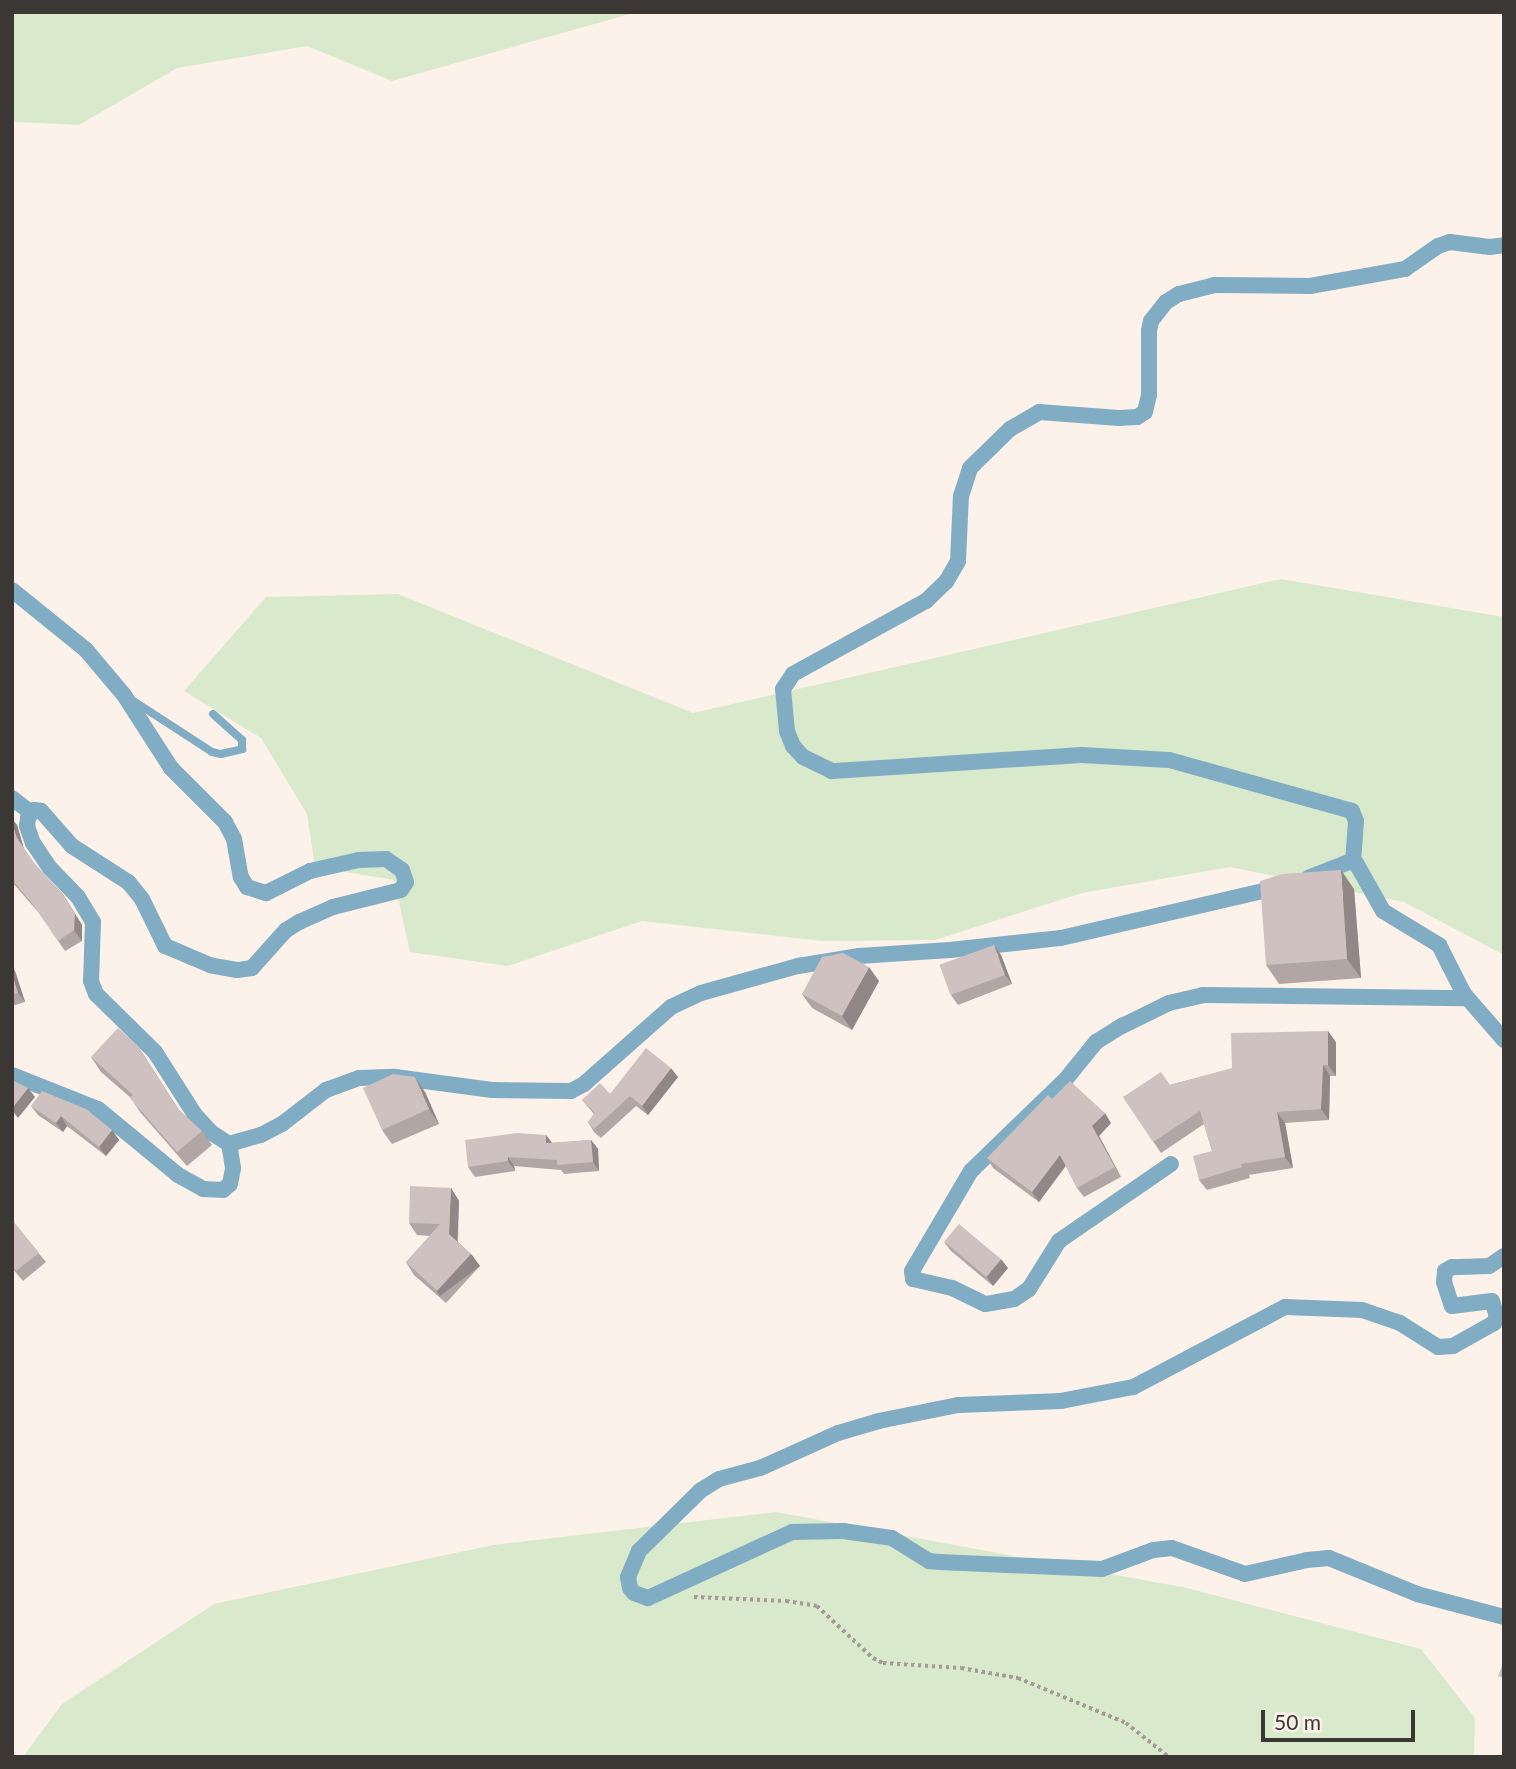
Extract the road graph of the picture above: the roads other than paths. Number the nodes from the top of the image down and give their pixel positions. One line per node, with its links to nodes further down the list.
1 (1504, 245): 7 (street)
2 (12, 590): 3 (street)
3 (124, 695): 4 (lane); 6 (street)
4 (213, 714)
5 (12, 798): 6 (street)
6 (31, 813): 11 (street)
7 (1353, 862): 8 (street); 11 (street)
8 (1467, 998): 9 (street); 12 (street)
9 (1504, 1040)
10 (12, 1074): 11 (street)
11 (229, 1144)
12 (1171, 1164)
13 (1504, 1256): 14 (street)
14 (1500, 1316): 15 (street)
15 (1504, 1617)

